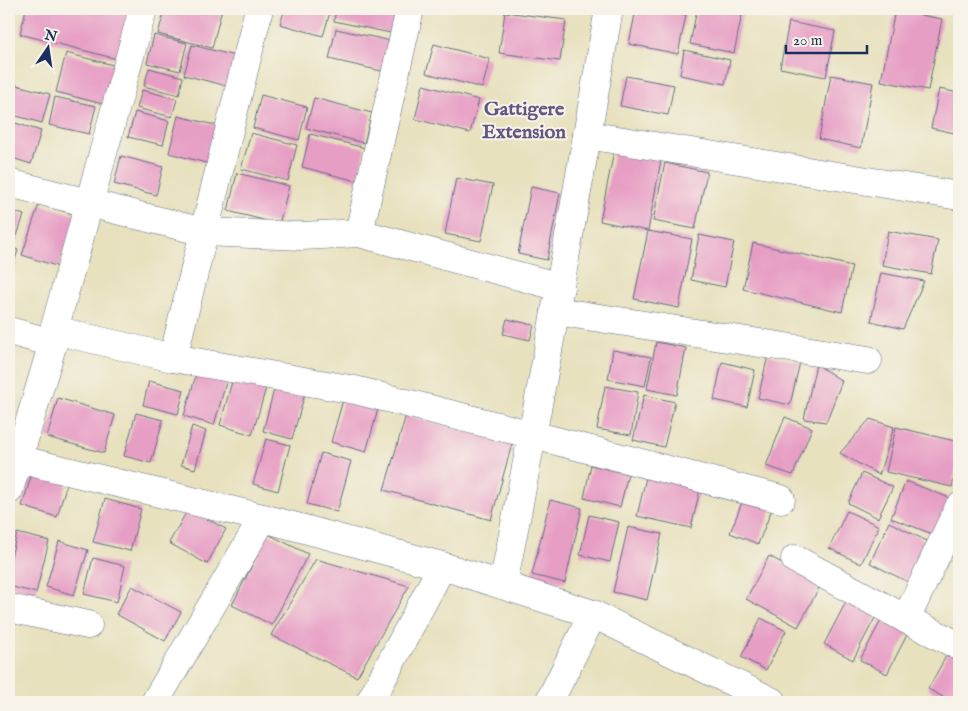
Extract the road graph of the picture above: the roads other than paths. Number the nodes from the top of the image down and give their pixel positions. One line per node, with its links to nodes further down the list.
1 (143, 9): 8 (street)
2 (259, 9): 9 (street)
3 (410, 9): 10 (street)
4 (609, 9): 5 (street)
5 (588, 135): 7 (street); 11 (street)
6 (9, 183): 8 (street)
7 (959, 196)
8 (89, 203): 9 (street); 13 (street)
9 (204, 232): 10 (street); 14 (street)
10 (360, 233): 11 (street)
11 (557, 299): 15 (street); 16 (street)
12 (9, 331): 13 (street)
13 (54, 336): 14 (street); 17 (street)
14 (173, 358): 16 (street)
15 (868, 360)
16 (533, 434): 19 (street); 24 (street)
17 (13, 458): 18 (street); 21 (street)
18 (9, 490)
19 (781, 499)
20 (959, 507): 27 (street)
21 (263, 518): 23 (street); 30 (street)
22 (795, 559): 27 (street)
23 (442, 566): 24 (street); 31 (street)
24 (503, 585): 26 (street)
25 (9, 608): 28 (street)
26 (593, 614): 32 (street); 33 (street)
27 (906, 619): 29 (street)
28 (88, 625)
29 (959, 646)
30 (155, 702)
31 (370, 702)
32 (549, 702)
33 (774, 702)

